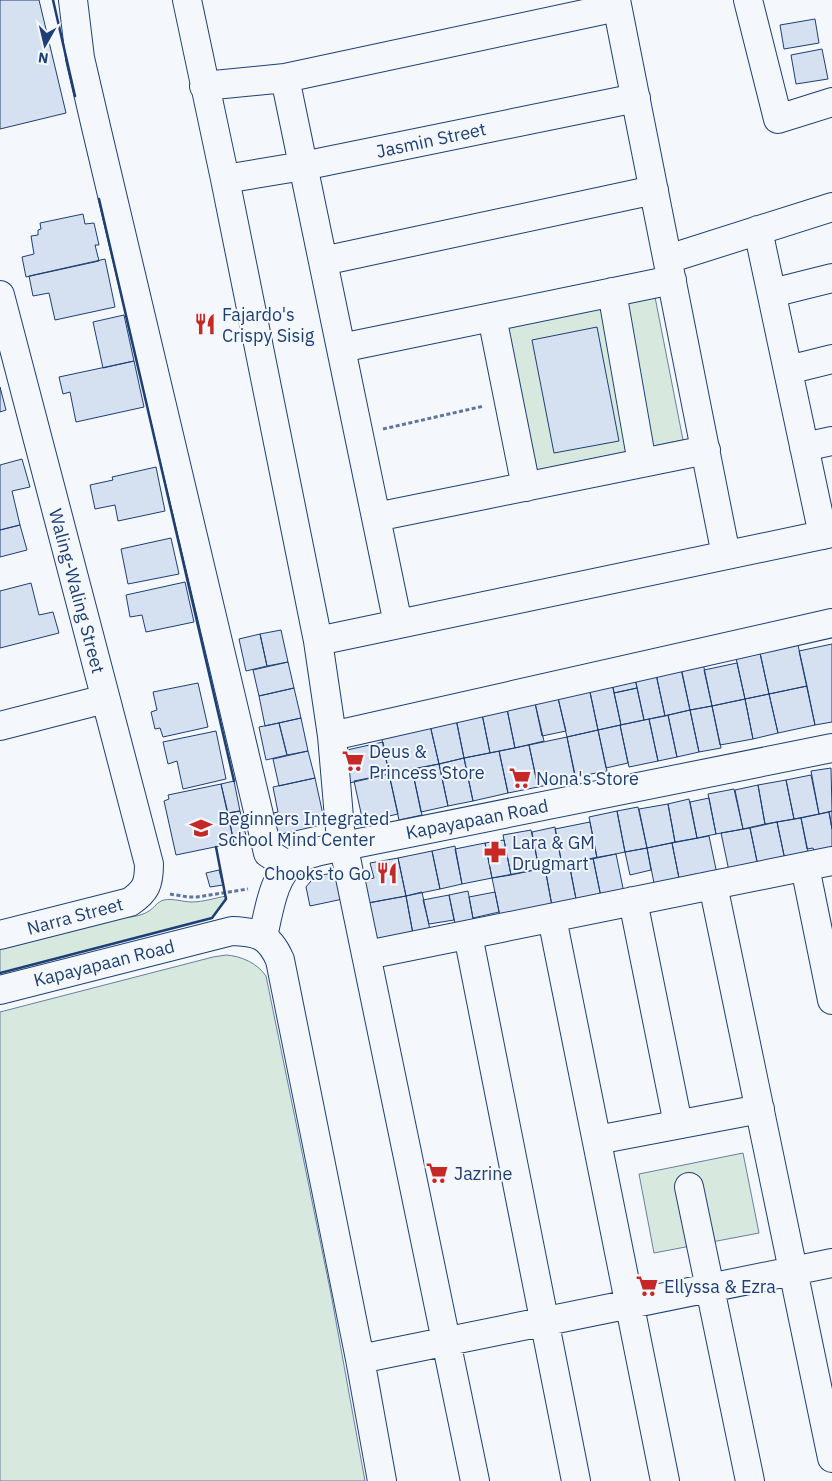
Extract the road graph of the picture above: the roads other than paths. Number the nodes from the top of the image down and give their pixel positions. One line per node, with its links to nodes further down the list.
1 (73, 0): 42 (street)
2 (187, 0): 6 (street)
3 (748, 0): 8 (street)
4 (617, 3): 5 (street); 7 (street)
5 (285, 78): 6 (street); 9 (street)
6 (204, 86): 10 (street)
7 (636, 98): 9 (street, Jasmin Street); 11 (street)
8 (832, 102)
9 (303, 166): 10 (street, Jasmin Street); 14 (street)
10 (225, 179): 35 (street)
11 (654, 190): 14 (street); 15 (street)
12 (832, 207): 13 (street)
13 (758, 230): 15 (street); 18 (street)
14 (323, 262): 22 (street)
15 (670, 269): 17 (street); 27 (street)
16 (832, 278): 18 (street)
17 (612, 292): 20 (street); 28 (street)
18 (772, 294): 24 (street)
19 (0, 295): 21 (street, Waling-Waling Street)
20 (492, 317): 22 (street); 29 (street)
21 (6, 339): 36 (street, Waling-Waling Street)
22 (341, 348): 30 (street)
23 (832, 359): 24 (street)
24 (788, 370): 26 (street)
25 (832, 441): 26 (street)
26 (804, 447): 31 (street)
27 (706, 450): 28 (street); 32 (street)
28 (642, 463): 29 (street)
29 (526, 487): 30 (street)
30 (376, 517): 34 (street)
31 (827, 534): 32 (street)
32 (726, 555): 34 (street)
33 (832, 623): 38 (street)
34 (398, 624): 35 (street)
35 (318, 641): 38 (street)
36 (105, 699): 37 (street); 45 (street, Waling-Waling Street)
37 (0, 726)
38 (332, 736): 40 (street)
39 (832, 748): 40 (street, Kapayapaan Road)
40 (344, 846): 42 (street, Kapayapaan Road); 51 (street)
41 (832, 861): 43 (street)
42 (288, 866): 50 (street)
43 (805, 867): 44 (street); 53 (street)
44 (713, 885): 46 (street); 54 (street)
45 (146, 888): 49 (street, Narra Street)
46 (633, 902): 47 (street); 55 (street)
47 (552, 918): 48 (street); 56 (street)
48 (468, 934): 51 (street); 62 (street)
49 (0, 935)
50 (263, 936): 52 (street, Kapayapaan Road); 64 (street)
51 (367, 955): 63 (street)
52 (0, 990)
53 (832, 1000)
54 (760, 1109): 55 (street); 59 (street)
55 (678, 1124): 56 (street)
56 (597, 1140): 61 (street)
57 (690, 1188): 60 (street)
58 (832, 1263): 59 (street)
59 (793, 1270): 60 (street); 65 (street)
60 (710, 1287): 61 (street); 70 (street)
61 (630, 1304): 62 (street); 69 (street)
62 (544, 1321): 63 (street); 68 (street)
63 (446, 1341): 64 (street); 67 (street)
64 (360, 1359): 66 (street)
65 (832, 1458)
66 (382, 1481)
67 (474, 1481)
68 (576, 1481)
69 (665, 1481)
70 (750, 1481)

